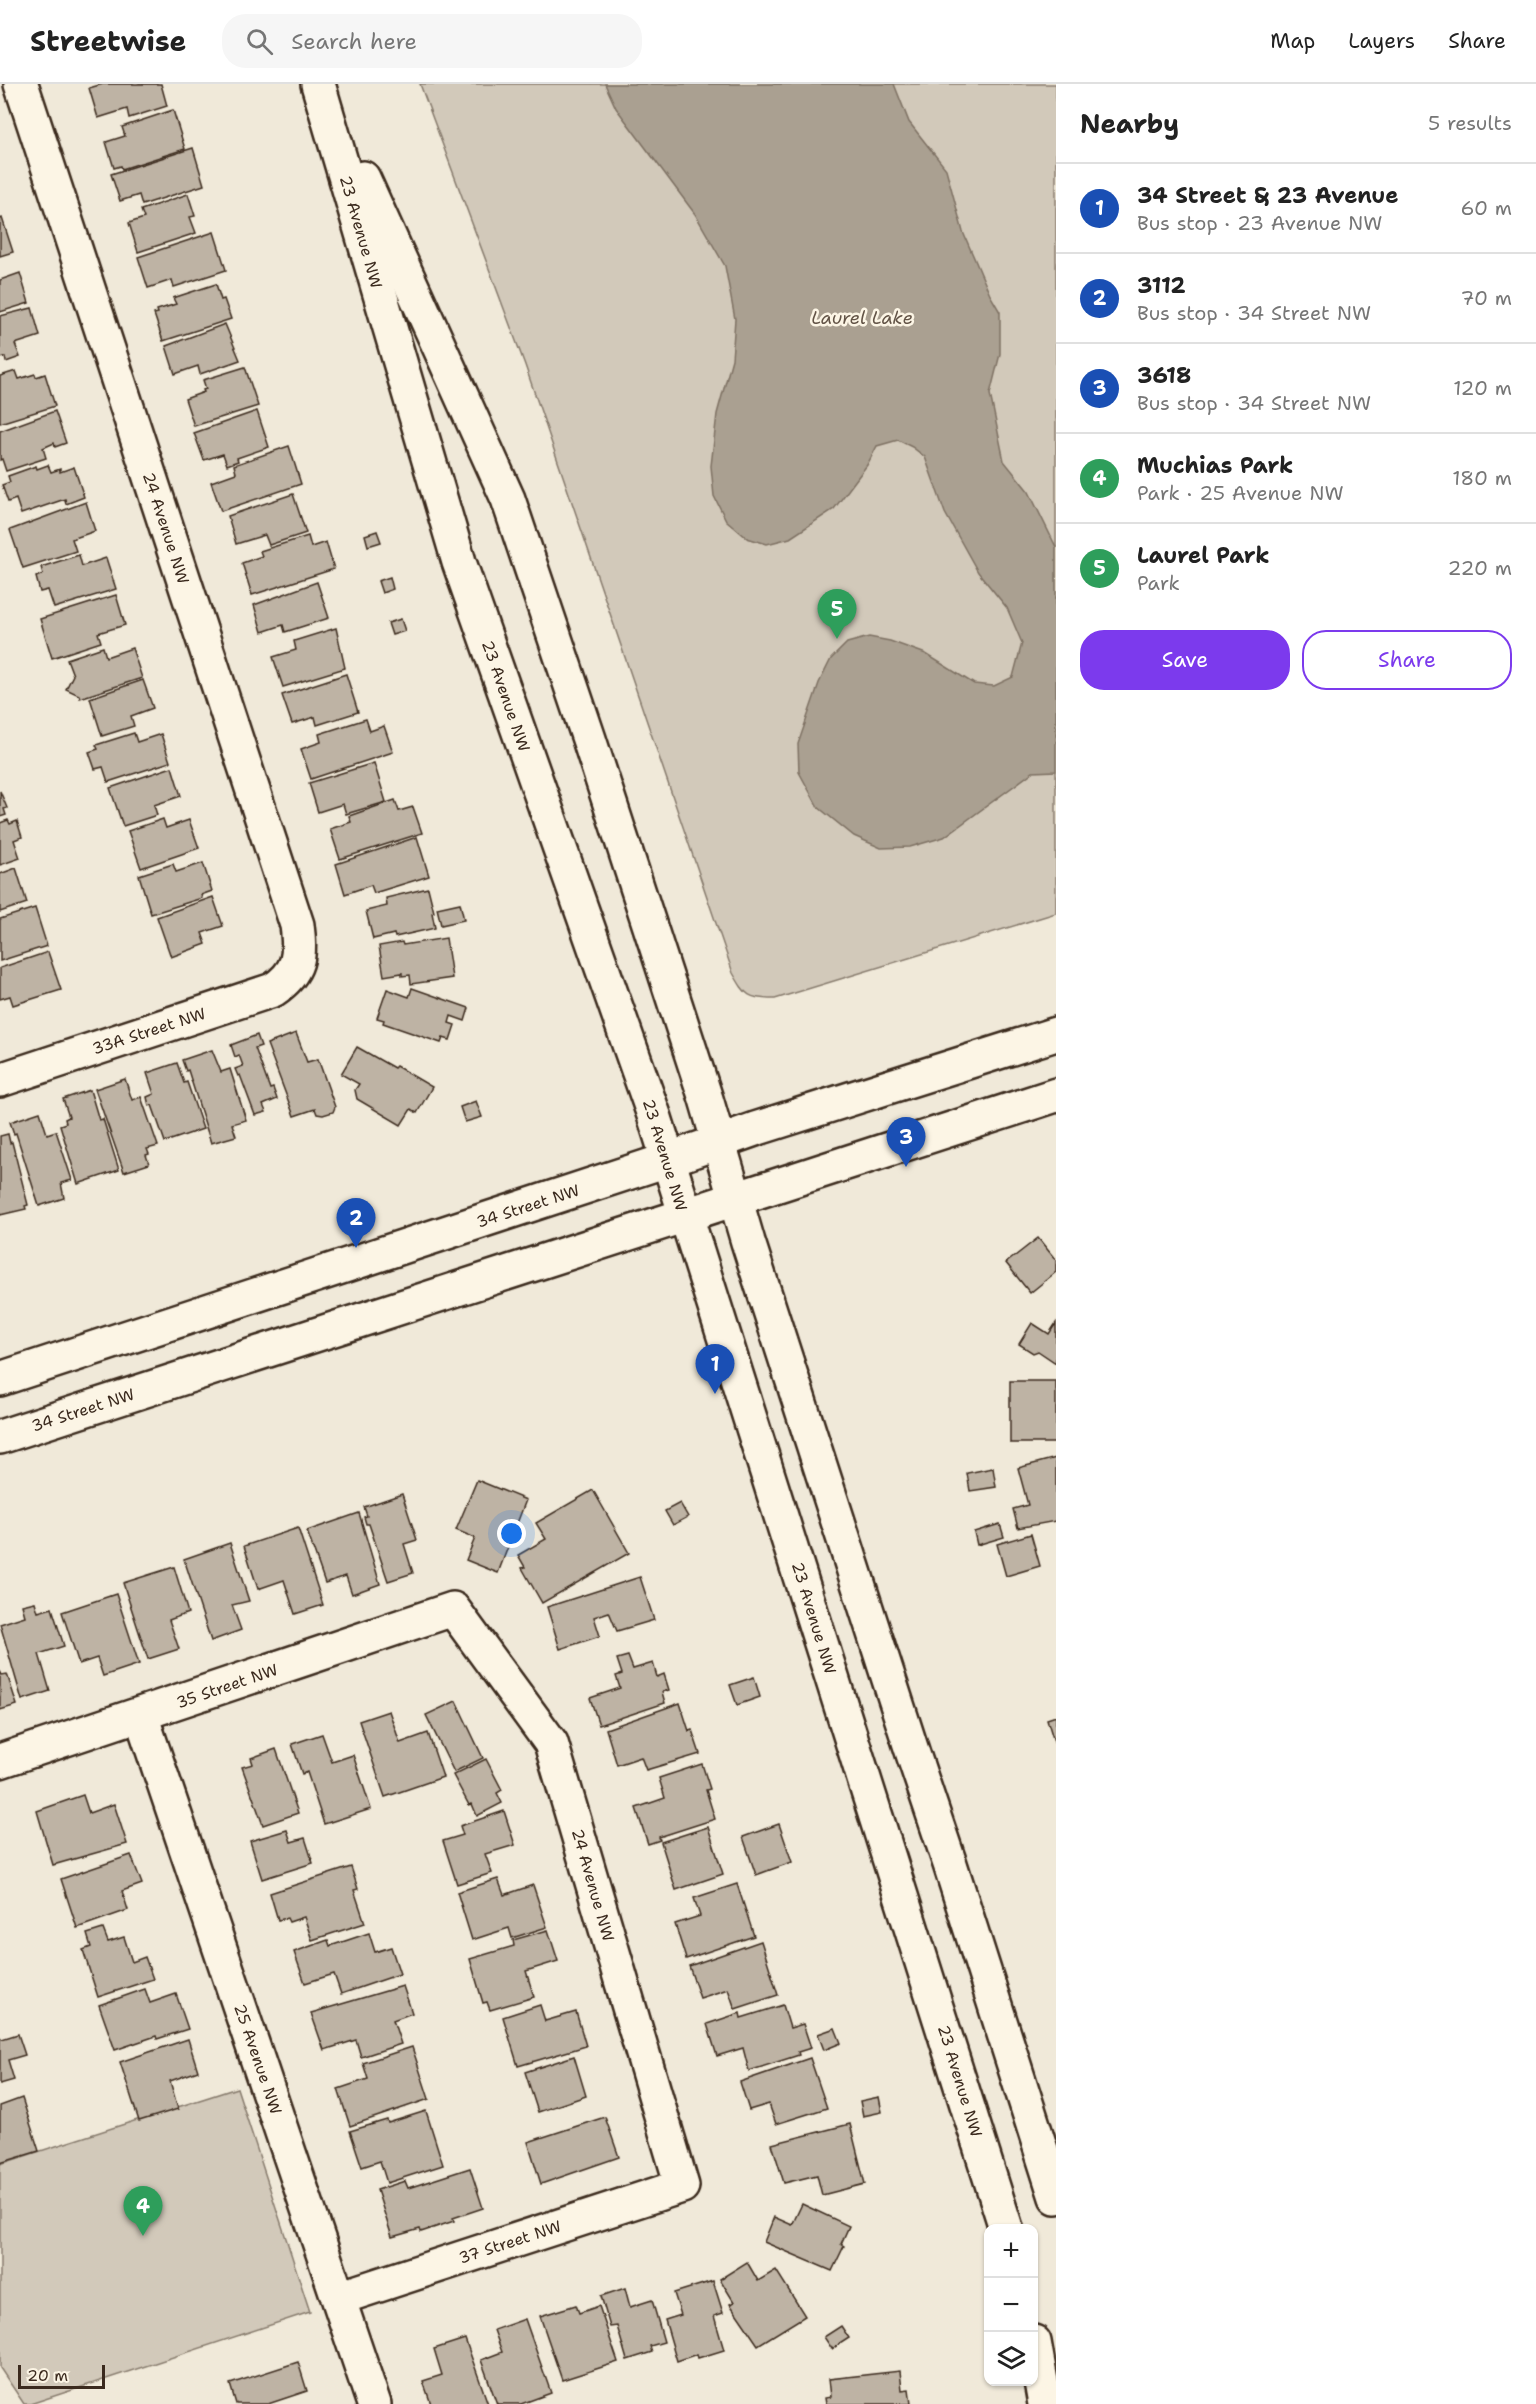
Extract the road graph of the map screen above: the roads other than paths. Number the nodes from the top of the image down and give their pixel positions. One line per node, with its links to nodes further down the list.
1 (21, 84): 3 (main road, 24 Avenue NW)
2 (319, 84): 7 (main road, 23 Avenue NW); 8 (main road, 23 Avenue NW)
3 (293, 973): 5 (main road, 33A Street NW)
4 (1056, 1034): 7 (main road, 34 Street NW)
5 (0, 1080)
6 (1056, 1095): 9 (main road, 34 Street NW)
7 (719, 1142): 8 (main road, 34 Street NW); 9 (main road, 23 Avenue NW)
8 (667, 1160): 10 (main road, 23 Avenue NW); 11 (main road, 34 Street NW)
9 (735, 1201): 10 (main road, 34 Street NW); 17 (main road, 23 Avenue NW)
10 (685, 1217): 12 (main road, 34 Street NW); 18 (main road, 23 Avenue NW)
11 (0, 1378)
12 (0, 1437)
13 (453, 1609): 14 (main road, 35 Street NW); 16 (main road, 24 Avenue NW)
14 (141, 1715): 15 (main road, 35 Street NW); 19 (main road, 25 Avenue NW)
15 (0, 1761)
16 (682, 2186): 19 (main road, 37 Street NW)
17 (1056, 2197)
18 (1004, 2224)
19 (339, 2298): 21 (main road, 25 Avenue NW)
20 (1038, 2365): 22 (main road)
21 (374, 2404)
22 (1045, 2404)

